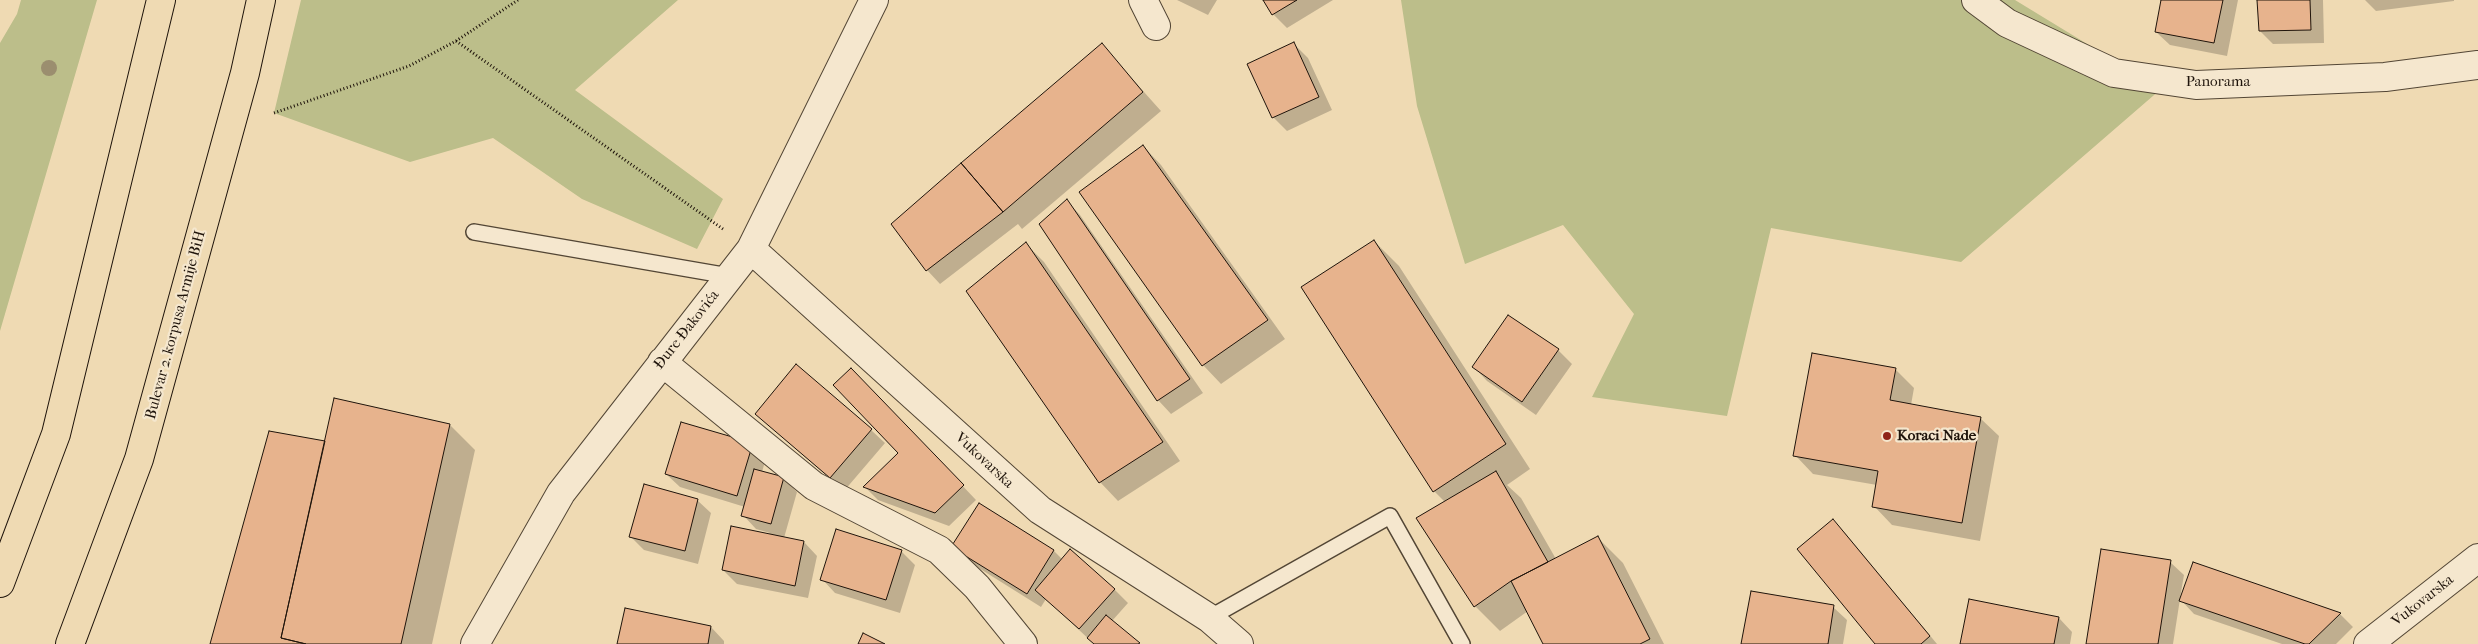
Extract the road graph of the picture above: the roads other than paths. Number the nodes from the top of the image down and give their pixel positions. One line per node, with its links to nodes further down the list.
1 (161, 0): 13 (main road)
2 (261, 0): 15 (main road, Bulevar 2. korpusa Armije BiH)
3 (874, 0): 9 (street, Đure Đakovića)
4 (1143, 0): 6 (street)
5 (1976, 0): 7 (street, Panorama)
6 (1156, 26)
7 (2478, 65)
8 (474, 232): 10 (lane)
9 (750, 249): 10 (street, Đure Đakovića); 14 (street, Vukovarska)
10 (730, 276): 11 (street, Đure Đakovića)
11 (662, 362): 16 (street, Đure Đakovića); 17 (street)
12 (2478, 558): 20 (street, Vukovarska)
13 (0, 583)
14 (1209, 618): 18 (street, Vukovarska); 19 (lane)
15 (70, 644)
16 (475, 644)
17 (1023, 644)
18 (1240, 644)
19 (1462, 644)
20 (2368, 644)

